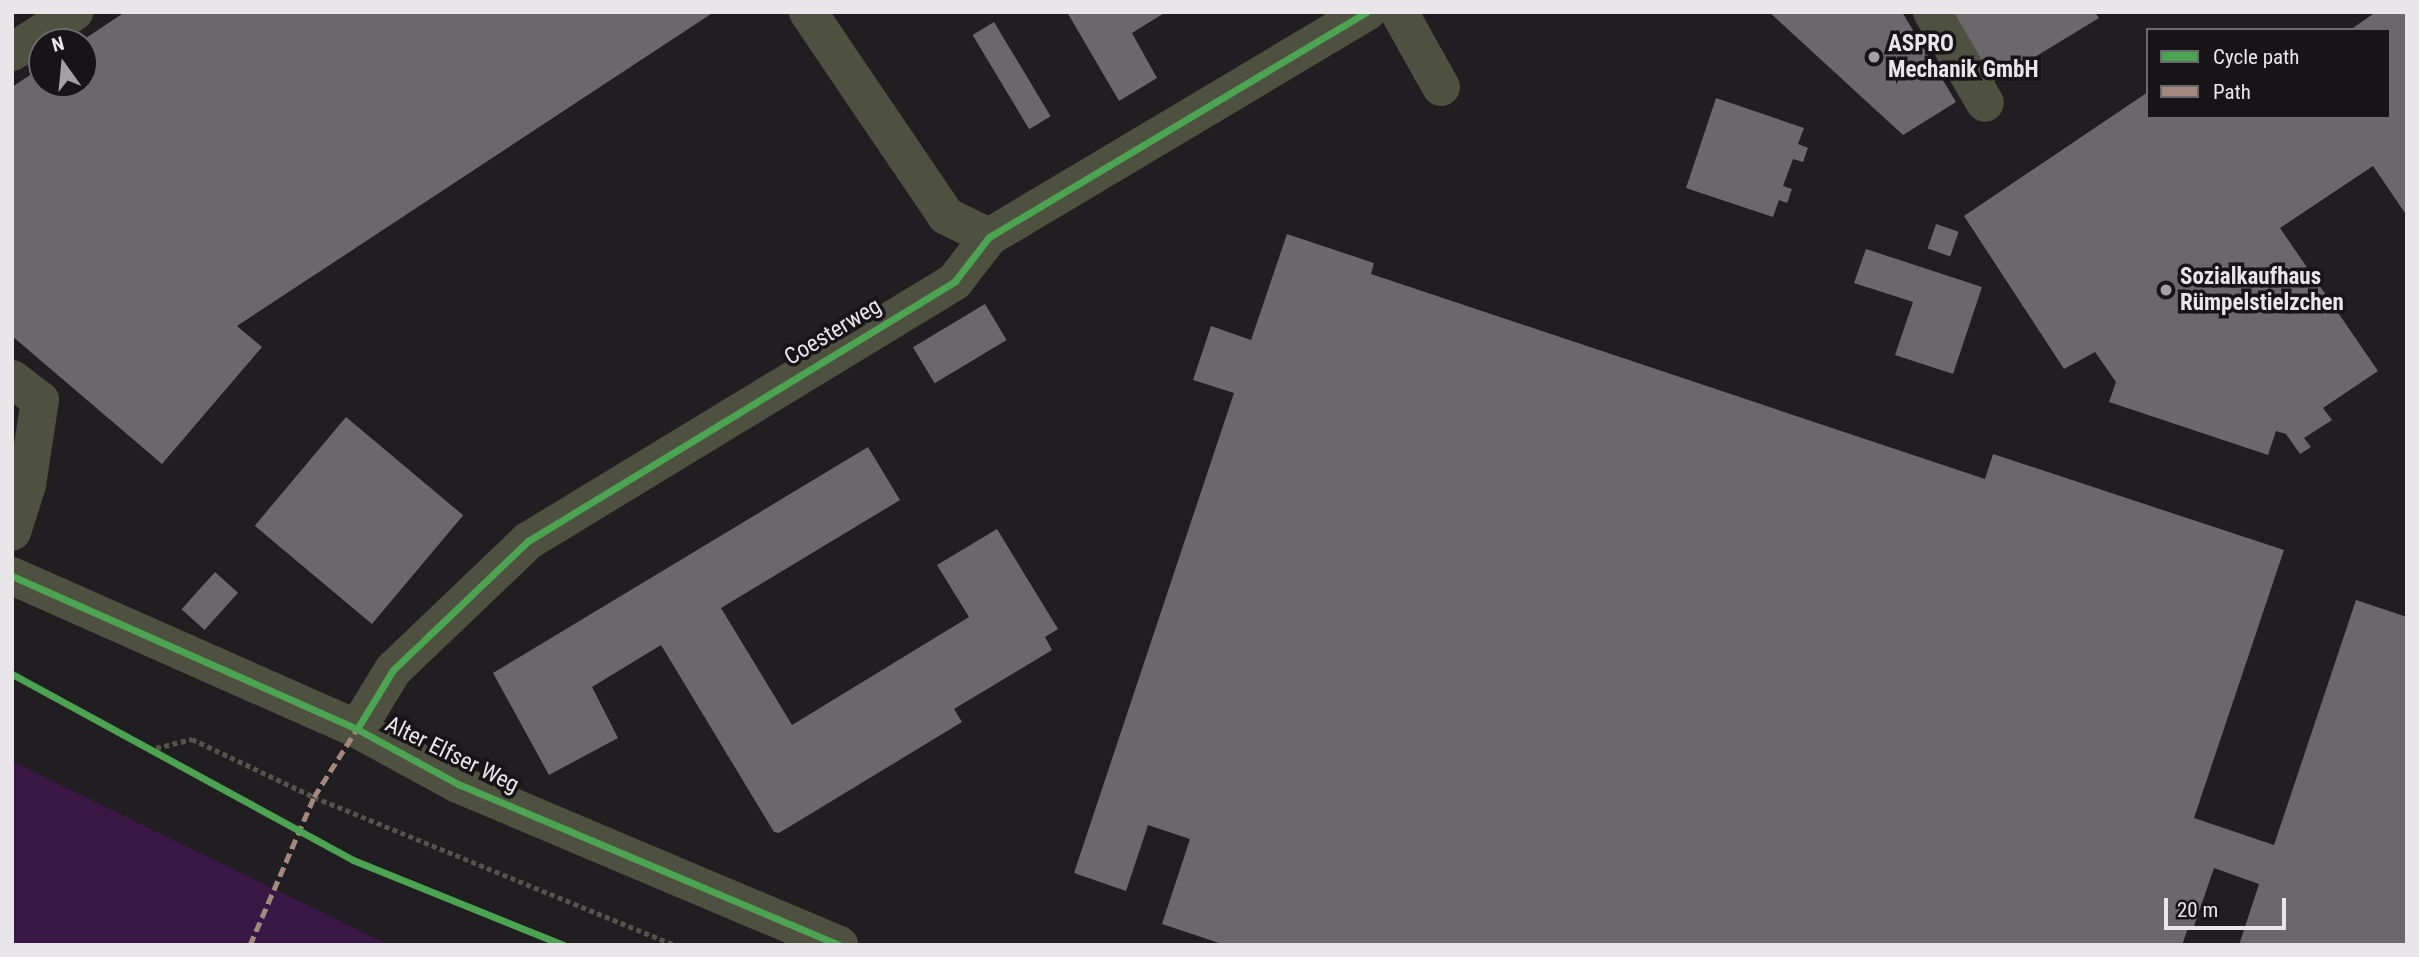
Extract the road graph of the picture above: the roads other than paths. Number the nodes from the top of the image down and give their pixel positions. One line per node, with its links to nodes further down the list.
1 (74, 12): 6 (street)
2 (808, 12): 9 (street)
3 (1367, 12): 9 (street, Coesterweg)
4 (1399, 12): 7 (street)
5 (1932, 12): 8 (street)
6 (12, 52)
7 (1441, 87)
8 (1985, 103)
9 (989, 237): 14 (street, Coesterweg)
10 (12, 379): 11 (street)
11 (20, 480): 12 (street)
12 (12, 532)
13 (12, 576): 14 (street, Alter Elfser Weg)
14 (357, 729): 15 (street, Alter Elfser Weg)
15 (839, 945)

